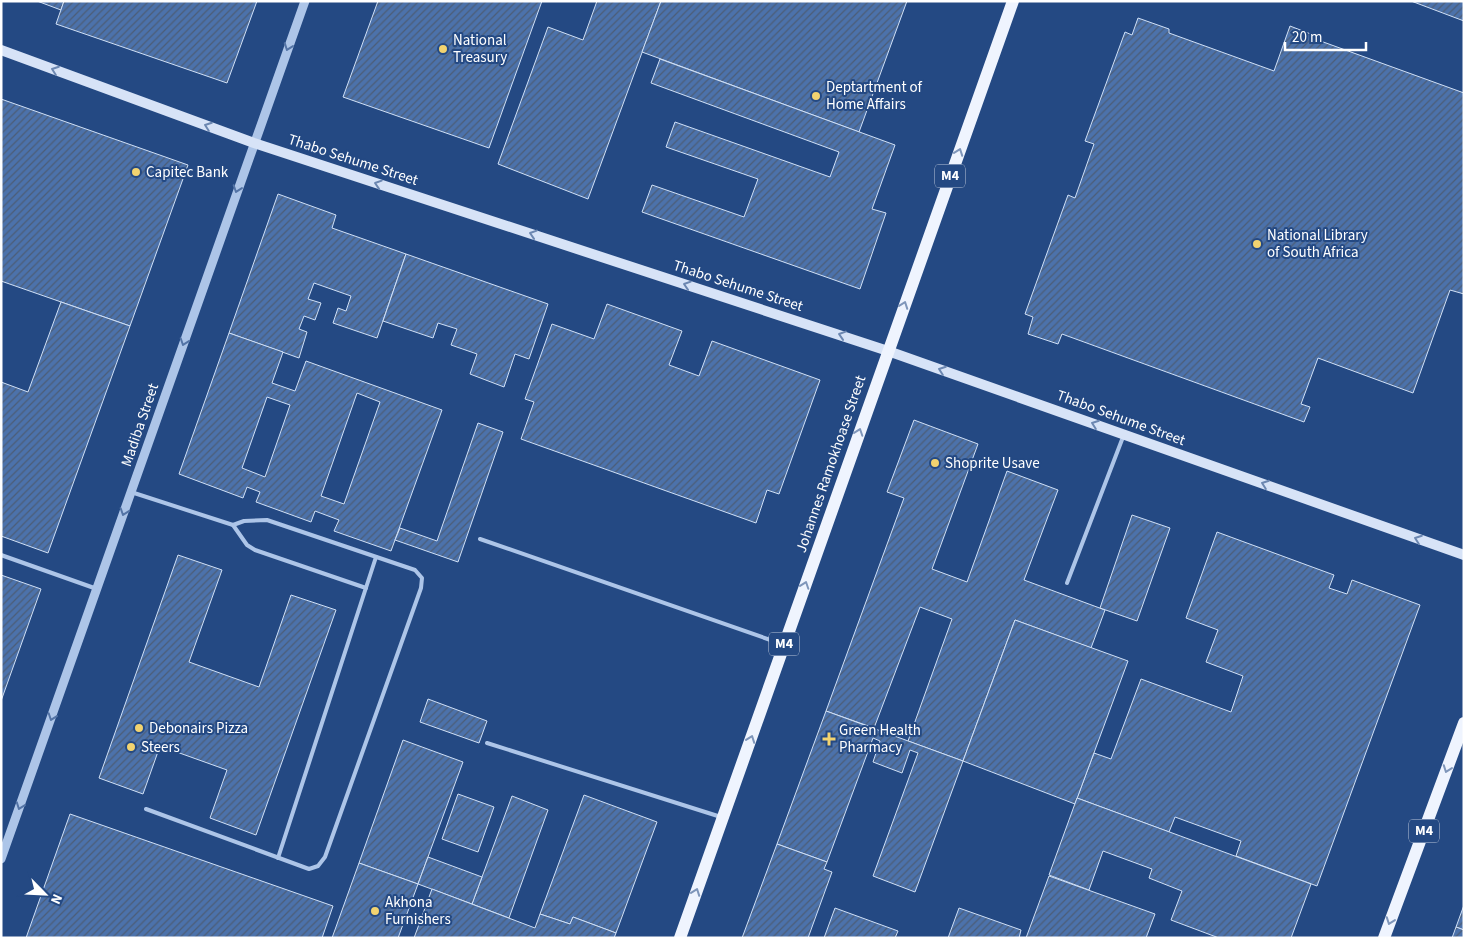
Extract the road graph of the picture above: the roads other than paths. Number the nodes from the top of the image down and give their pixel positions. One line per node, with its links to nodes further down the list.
1 (305, 1): 4 (street, Madiba Street, one-way to 4)
2 (1013, 1): 5 (main road, Johannes Ramokhoase Street / M4, one-way to 2)
3 (1, 50): 4 (main road, Thabo Sehume Street, one-way to 3)
4 (254, 143): 5 (main road, Thabo Sehume Street, one-way to 4); 7 (street, Madiba Street, one-way to 7)
5 (888, 351): 6 (main road, Thabo Sehume Street, one-way to 5); 16 (main road, Johannes Ramokhoase Street / M4, one-way to 5)
6 (1124, 434): 11 (main road, Thabo Sehume Street, one-way to 6); 13 (lane)
7 (131, 492): 8 (lane); 15 (street, Madiba Street, one-way to 15)
8 (233, 525): 12 (lane); 14 (lane)
9 (480, 540): 16 (lane)
10 (1, 555): 15 (street)
11 (1464, 555)
12 (376, 557): 14 (lane); 22 (lane)
13 (1068, 582)
14 (366, 588): 22 (lane)
15 (97, 589): 21 (street, Madiba Street, one-way to 21)
16 (784, 645): 20 (main road, Johannes Ramokhoase Street / M4, one-way to 16)
17 (1464, 723): 24 (main road, M4, one-way to 24)
18 (487, 743): 20 (lane)
19 (146, 809): 22 (lane)
20 (723, 817): 23 (main road, Johannes Ramokhoase Street / M4, one-way to 20)
21 (2, 853)
22 (278, 858)
23 (680, 938)
24 (1384, 938)

